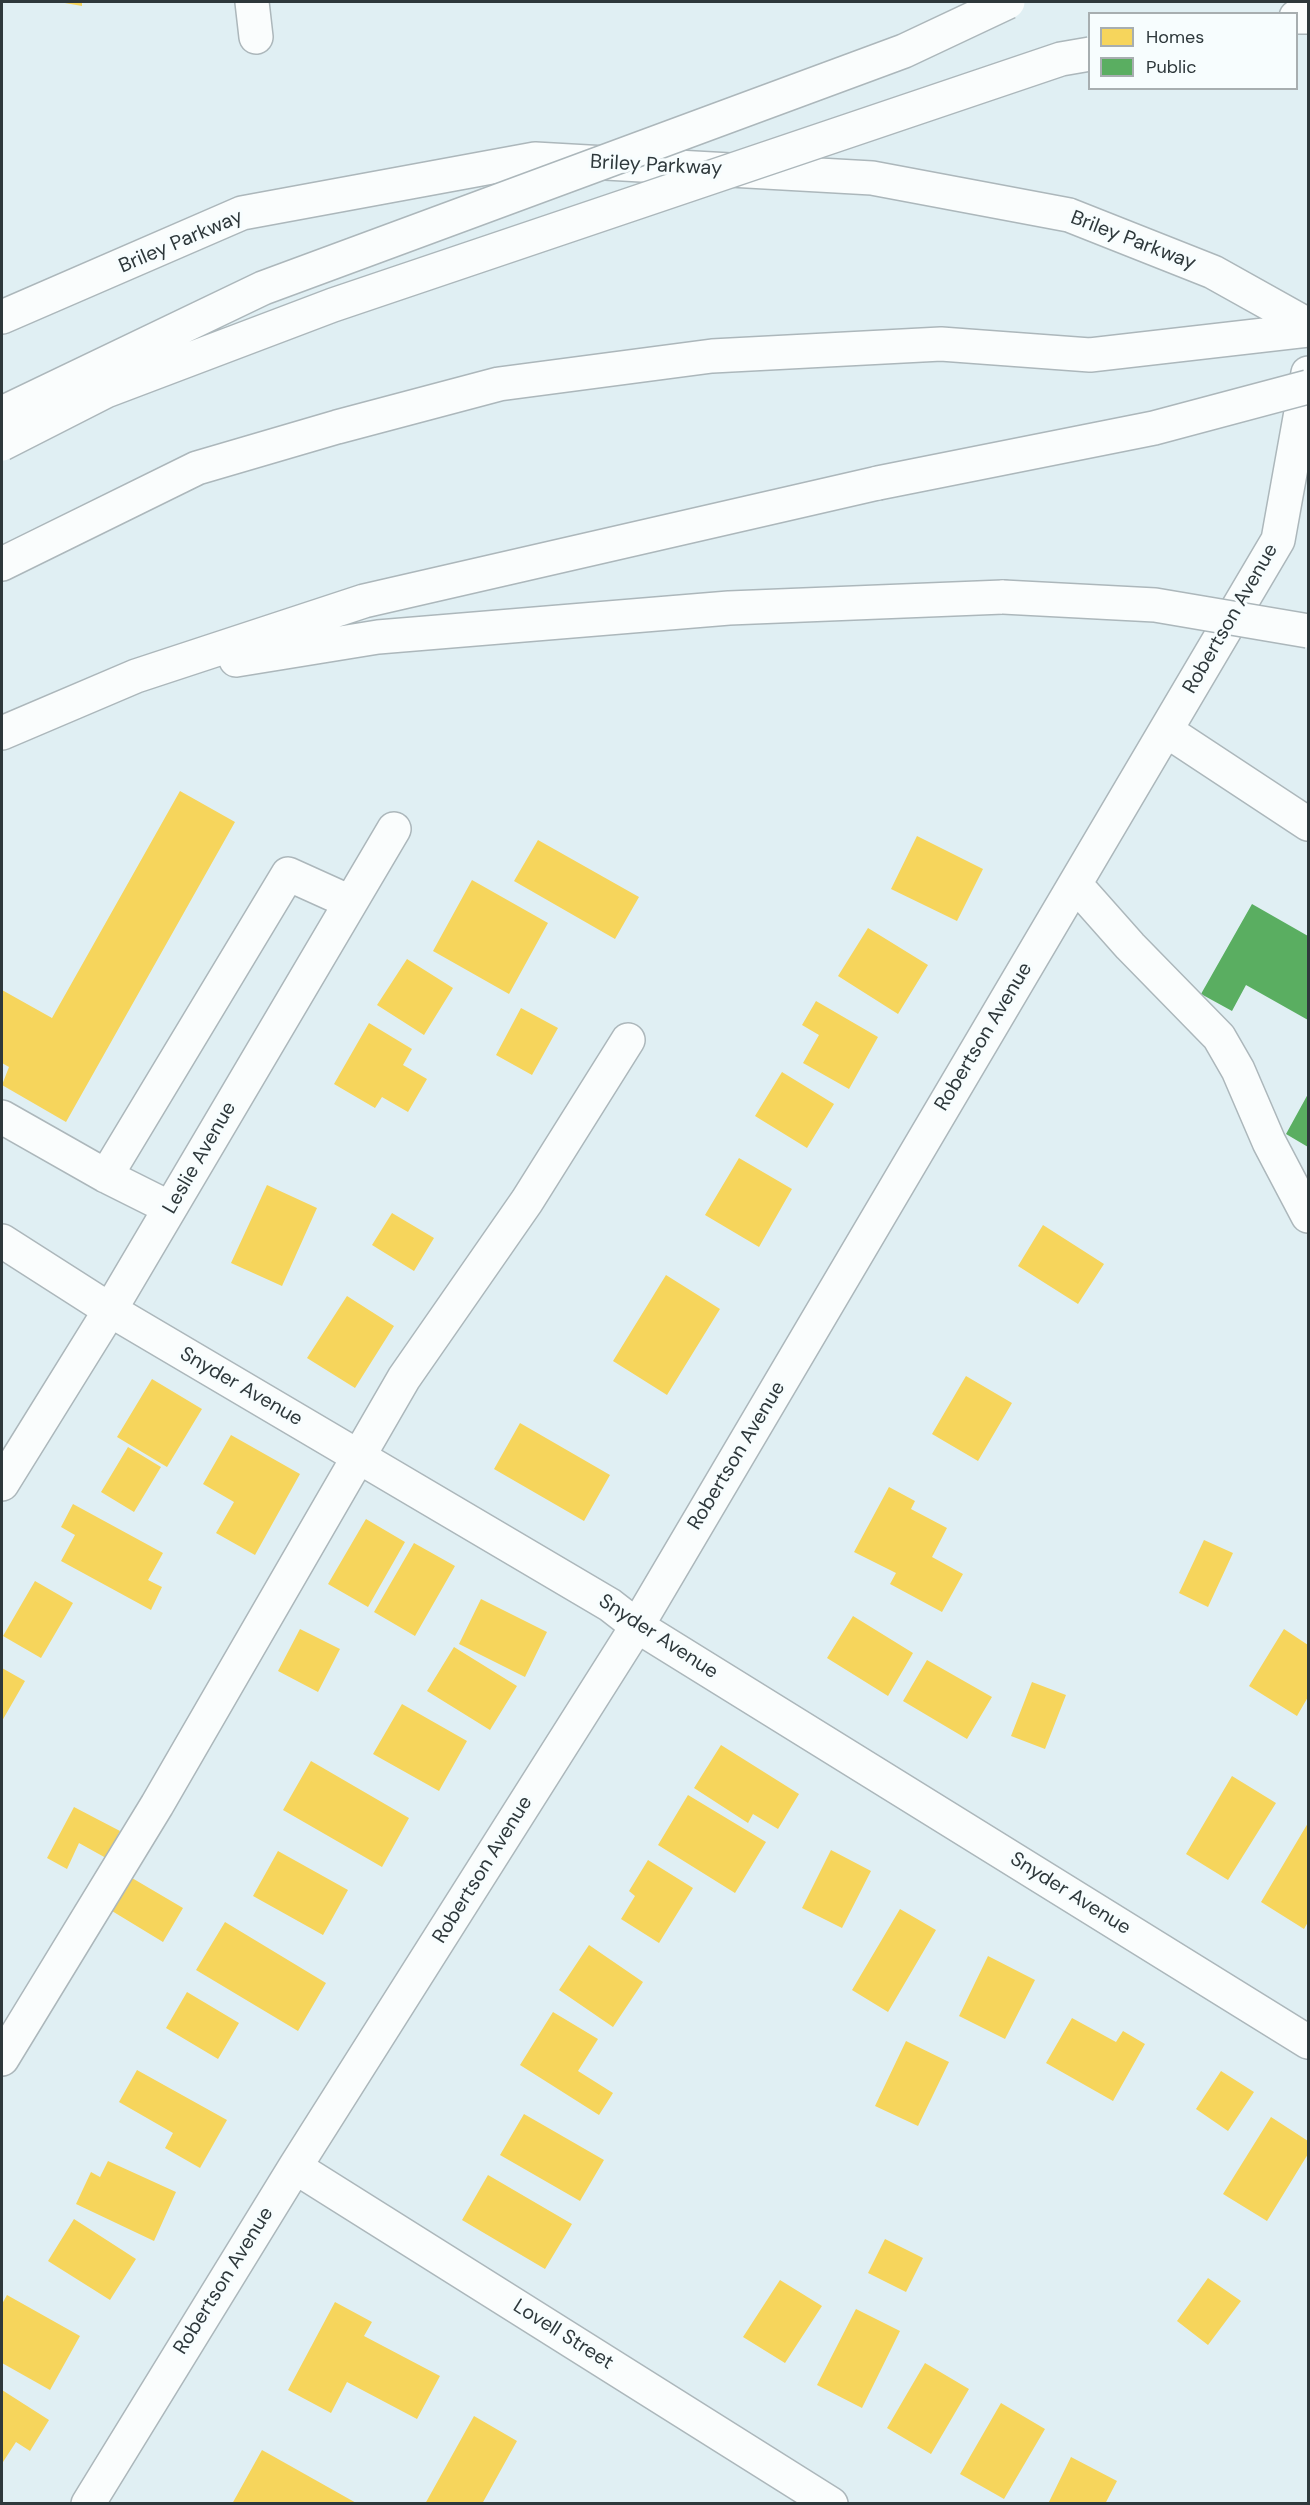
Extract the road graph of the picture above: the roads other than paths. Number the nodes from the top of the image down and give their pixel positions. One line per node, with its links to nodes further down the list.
1 (252, 2): 3 (main road)
2 (1008, 2): 10 (main road, bridge)
3 (256, 37)
4 (1088, 54): 11 (main road, bridge)
5 (2, 317): 6 (main road, Briley Parkway)
6 (1308, 325)
7 (1308, 330): 12 (main road)
8 (1308, 373): 15 (main road, Robertson Avenue)
9 (1308, 387): 14 (main road, bridge)
10 (2, 413)
11 (2, 444)
12 (2, 564)
13 (1308, 631): 14 (main road, bridge)
14 (136, 676): 16 (main road)
15 (1167, 731): 17 (main road); 19 (main road, Robertson Avenue)
16 (2, 733)
17 (1308, 824)
18 (394, 829): 20 (main road, Leslie Avenue)
19 (1075, 884): 25 (main road); 30 (main road, Robertson Avenue)
20 (350, 902): 23 (main road); 24 (main road, Leslie Avenue)
21 (628, 1040): 28 (main road)
22 (2, 1117): 23 (main road)
23 (106, 1176): 24 (main road)
24 (170, 1208): 27 (main road, Leslie Avenue)
25 (1308, 1216)
26 (2, 1242): 27 (main road, Snyder Avenue)
27 (110, 1310): 28 (main road, Snyder Avenue); 29 (main road, Leslie Avenue)
28 (358, 1456): 30 (main road, Snyder Avenue); 32 (main road)
29 (2, 1484)
30 (637, 1626): 31 (main road, Snyder Avenue); 33 (main road, Robertson Avenue)
31 (1308, 2042)
32 (2, 2059)
33 (295, 2166): 34 (main road, Robertson Avenue); 35 (main road, Lovell Street)
34 (88, 2504)
35 (831, 2504)

